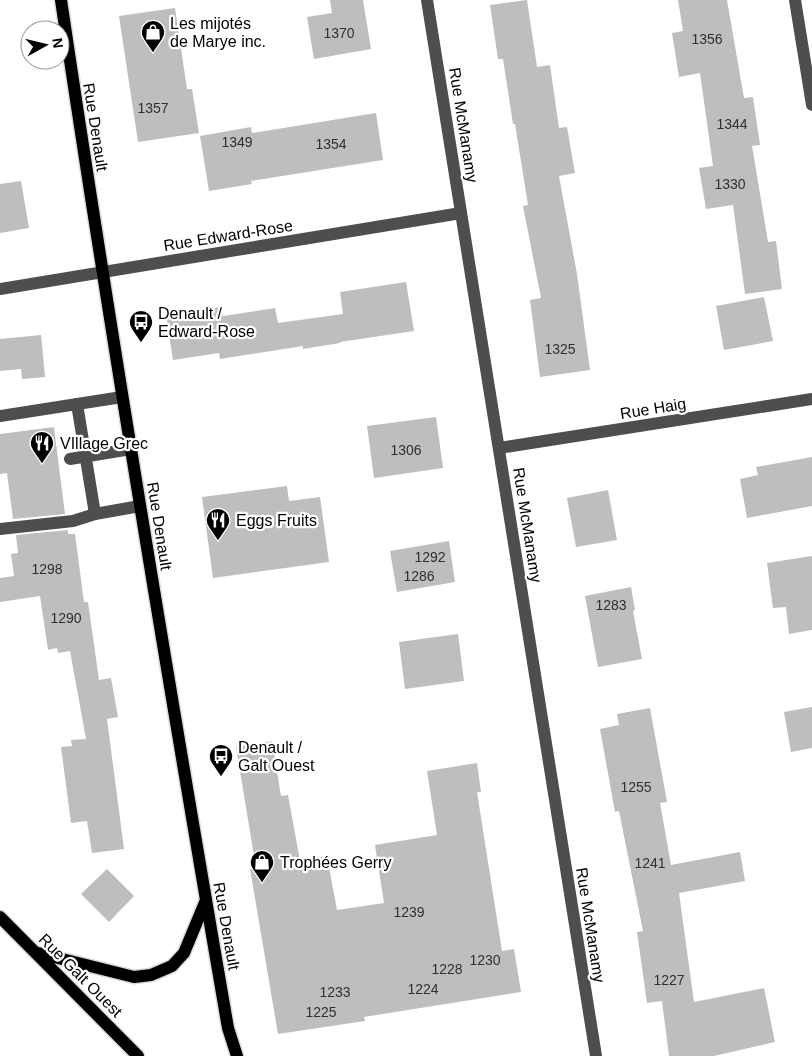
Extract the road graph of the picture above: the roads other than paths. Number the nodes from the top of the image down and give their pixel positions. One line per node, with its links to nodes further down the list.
1 (60, 0): 6 (main road, Rue Denault)
2 (427, 0): 5 (street, Rue McManamy)
3 (795, 0): 4 (street)
4 (812, 105)
5 (461, 213): 6 (street, Rue Edward-Rose); 12 (street, Rue McManamy)
6 (101, 272): 7 (street, Rue Edward-Rose); 8 (main road, Rue Denault)
7 (0, 289)
8 (122, 397): 10 (street); 13 (main road, Rue Denault)
9 (812, 399): 12 (street, Rue Haig)
10 (77, 404): 11 (street); 14 (street)
11 (0, 416)
12 (499, 448): 24 (street, Rue McManamy)
13 (131, 450): 14 (street); 16 (main road, Rue Denault)
14 (86, 456): 15 (street); 17 (street)
15 (70, 459)
16 (140, 506): 17 (street); 19 (main road, Rue Denault)
17 (95, 514): 18 (street)
18 (0, 529)
19 (206, 900): 21 (main road); 23 (main road, Rue Denault)
20 (0, 918): 21 (main road, Rue Galt Ouest)
21 (38, 953): 22 (main road, Rue Galt Ouest)
22 (138, 1056)
23 (236, 1056)
24 (596, 1056)

